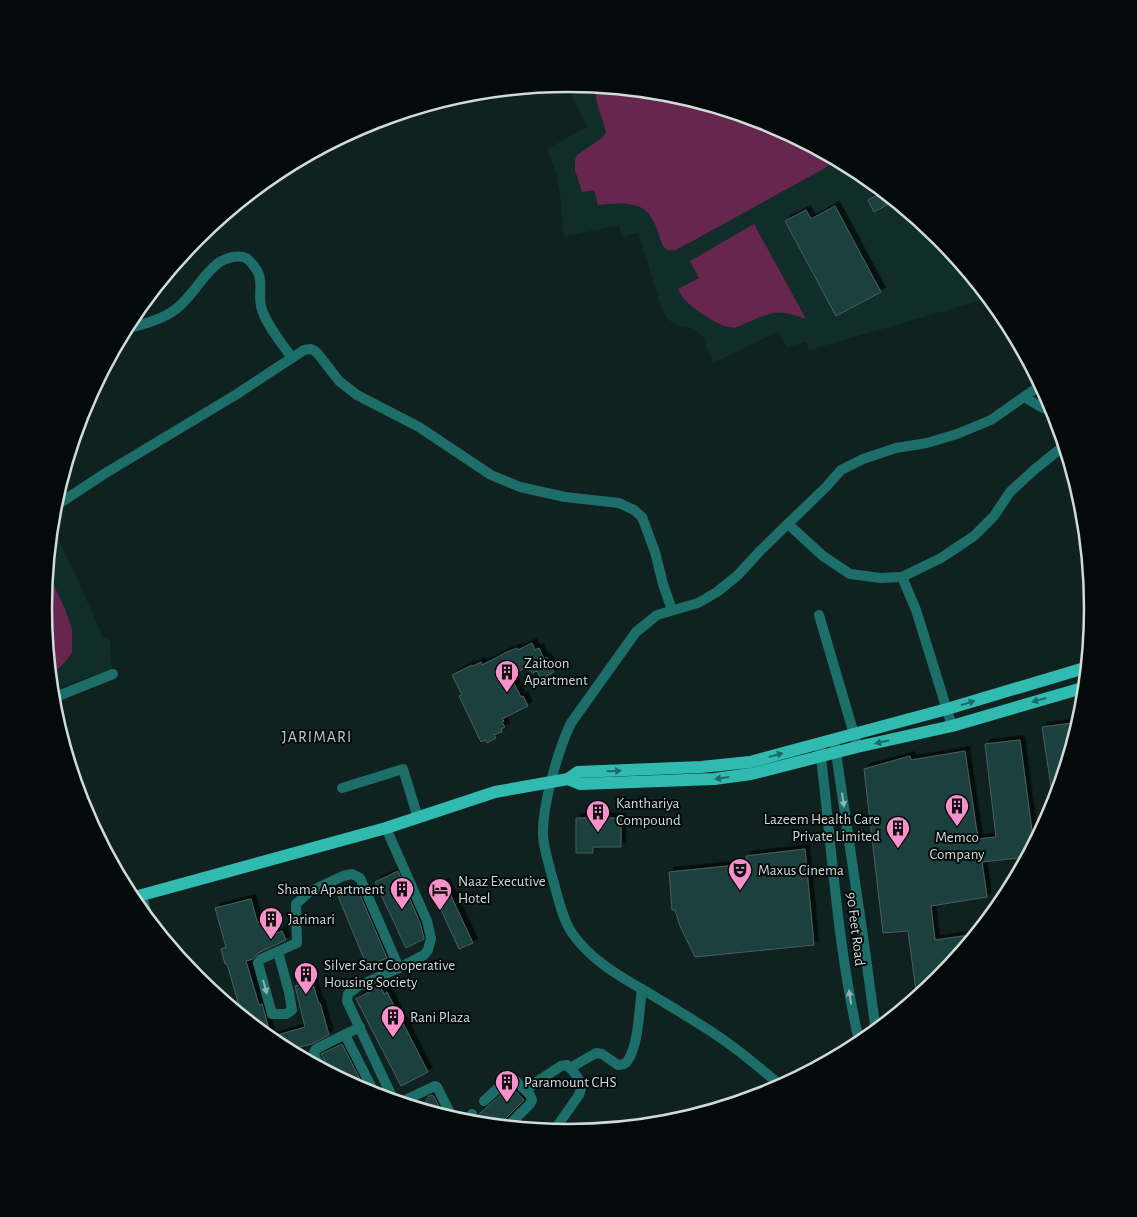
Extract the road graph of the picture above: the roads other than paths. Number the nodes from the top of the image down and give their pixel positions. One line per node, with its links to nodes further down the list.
1 (137, 325): 2 (street)
2 (292, 358): 7 (street); 10 (street)
3 (1035, 389): 4 (street)
4 (1024, 397): 5 (street); 8 (street)
5 (1044, 409)
6 (1059, 450): 9 (street)
7 (64, 501)
8 (788, 524): 9 (street); 10 (street)
9 (902, 577): 16 (street)
10 (672, 610): 21 (street)
11 (819, 615): 18 (street)
12 (1081, 669): 16 (main road, one-way to 12)
13 (113, 674): 15 (street)
14 (1078, 689): 17 (main road, one-way to 17)
15 (60, 695)
16 (947, 709): 17 (street); 18 (main road)
17 (952, 726): 18 (main road, one-way to 18)
18 (856, 741): 19 (main road)
19 (835, 746): 20 (main road); 29 (street, 90 Feet Road, one-way to 29)
20 (820, 750): 21 (main road); 32 (street, 90 Feet Road, one-way to 20)
21 (551, 782): 23 (main road); 28 (street)
22 (342, 788): 23 (street)
23 (418, 818): 24 (main road)
24 (386, 828): 25 (main road); 27 (street)
25 (140, 896)
26 (278, 952): 26 (street, one-way to 26); 27 (street)
27 (399, 968): 30 (street)
28 (642, 989): 34 (street); 35 (street)
29 (875, 1024)
30 (360, 1028): 31 (street); 38 (street)
31 (345, 1034): 33 (street); 36 (street)
32 (858, 1036)
33 (316, 1058)
34 (570, 1068): 37 (street); 43 (street)
35 (776, 1081)
36 (370, 1085)
37 (526, 1091): 40 (street); 42 (street)
38 (390, 1092)
39 (408, 1099): 41 (street)
40 (484, 1101)
41 (449, 1110)
42 (513, 1121)
43 (559, 1124)

